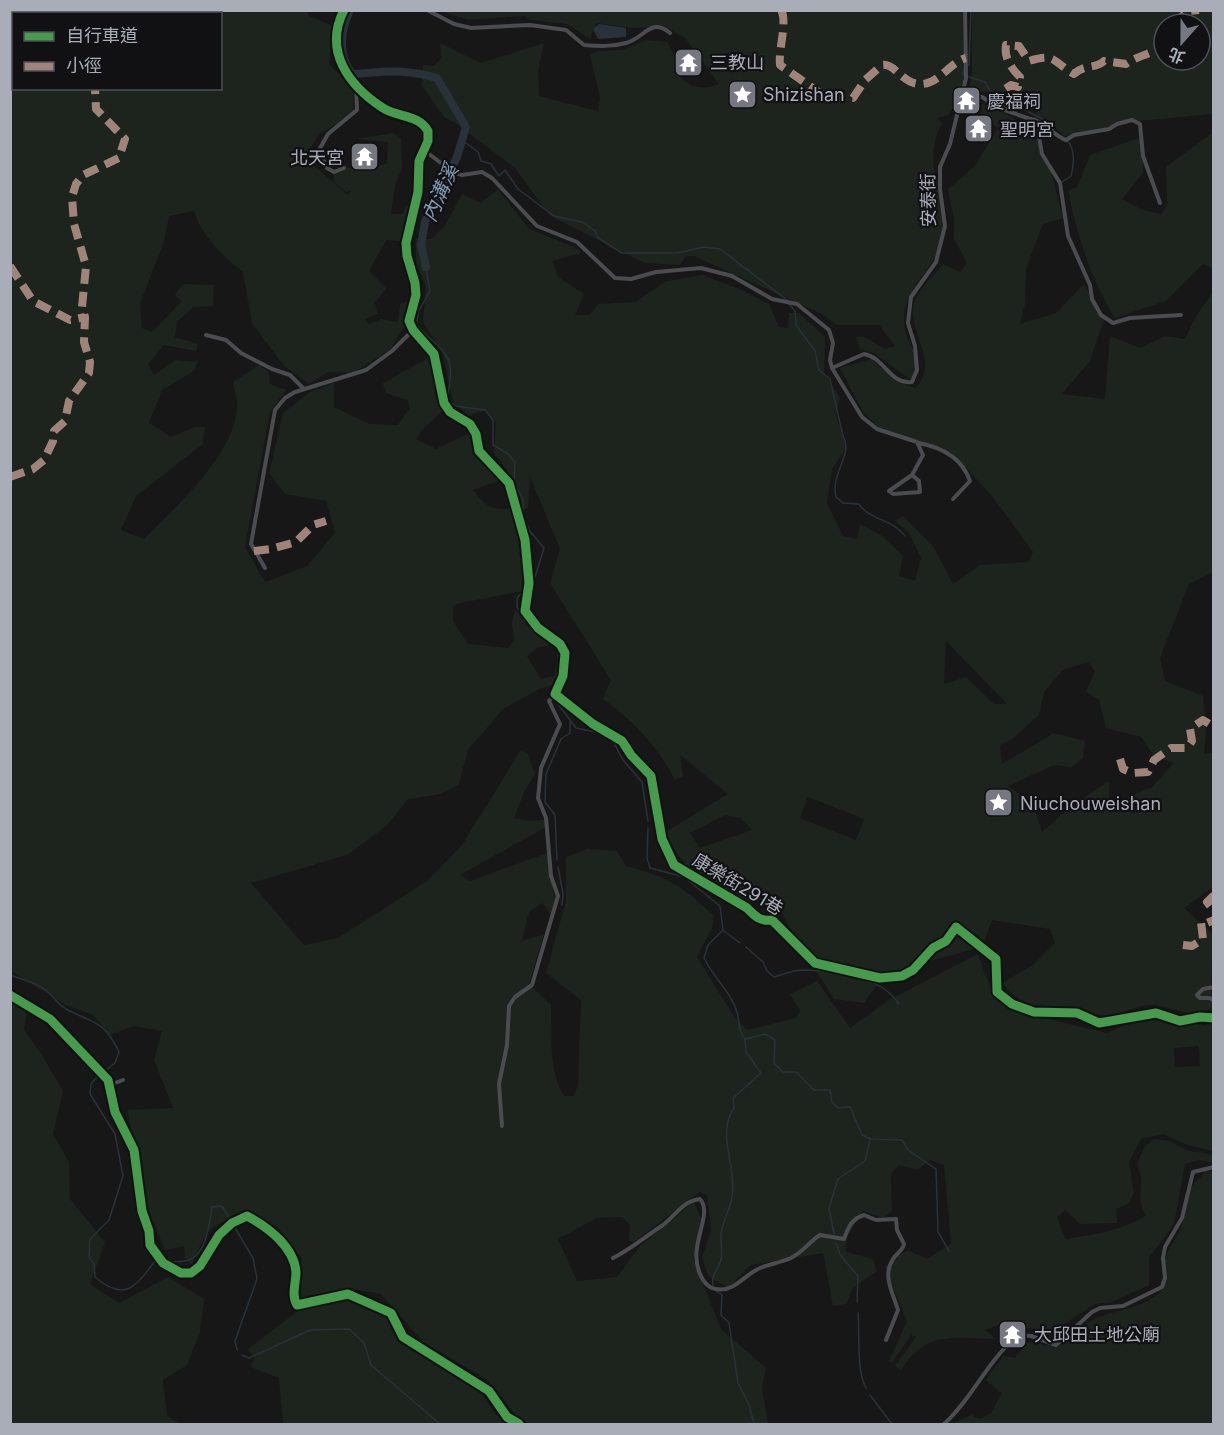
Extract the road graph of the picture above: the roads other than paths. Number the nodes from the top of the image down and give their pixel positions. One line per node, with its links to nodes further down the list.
1 (344, 10): 5 (street)
2 (427, 10): 4 (street)
3 (965, 10): 6 (street, 安泰街)
4 (670, 33)
5 (356, 85): 8 (street); 9 (street)
6 (963, 95): 7 (street); 14 (street, 安泰街)
7 (1030, 119): 10 (street); 11 (street)
8 (424, 151): 12 (street); 14 (street)
9 (344, 168)
10 (1160, 203)
11 (1181, 315)
12 (412, 330): 15 (street); 20 (street)
13 (206, 335): 15 (street)
14 (832, 368): 16 (street)
15 (303, 388): 19 (street)
16 (917, 442): 17 (street); 18 (street)
17 (912, 475): 17 (street)
18 (953, 499)
19 (265, 568)
20 (555, 694): 24 (street, 康樂街291巷); 27 (street)
21 (1214, 987): 23 (street)
22 (10, 995): 26 (street)
23 (1214, 1001)
24 (1214, 1018)
25 (123, 1080): 26 (street)
26 (110, 1085): 31 (street)
27 (502, 1126)
28 (1214, 1167): 32 (street)
29 (613, 1258): 30 (street)
30 (886, 1340)
31 (519, 1425)
32 (944, 1425)

